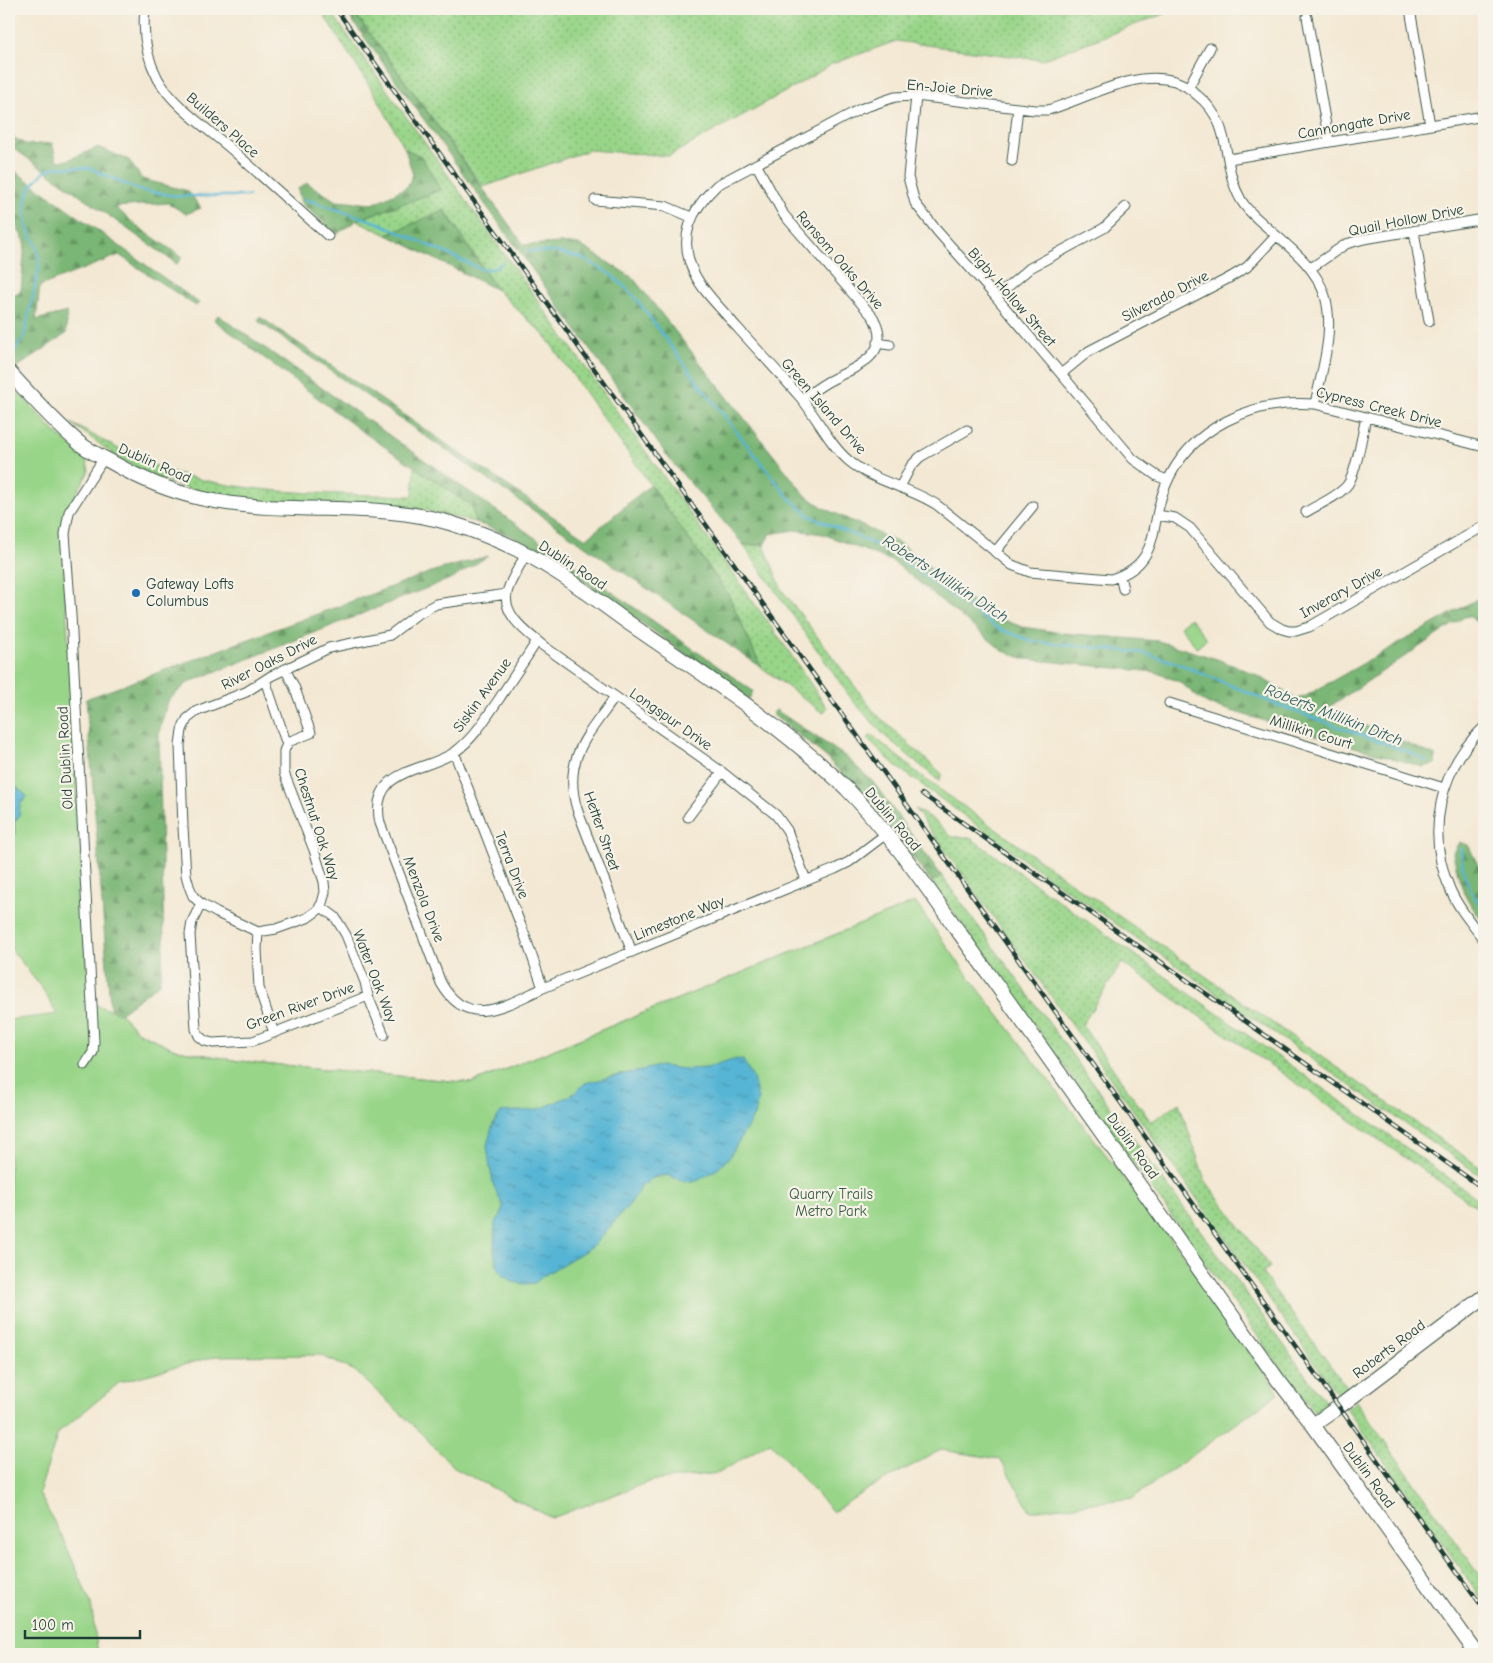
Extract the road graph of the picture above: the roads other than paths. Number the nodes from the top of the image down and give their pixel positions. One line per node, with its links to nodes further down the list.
1 (145, 9): 19 (street, Builders Place)
2 (1410, 9): 9 (street)
3 (1308, 17): 10 (street)
4 (1210, 48): 5 (street)
5 (1188, 88): 7 (street, En-Joie Drive); 11 (street, En-Joie Drive)
6 (916, 96): 7 (street, En-Joie Drive); 13 (street, En-Joie Drive); 22 (street, Bigby Hollow Street)
7 (1018, 108): 12 (street)
8 (1484, 116): 9 (street, Cannongate Drive)
9 (1430, 125): 10 (street, Cannongate Drive)
10 (1329, 142): 11 (street, Cannongate Drive)
11 (1229, 159): 20 (street, En-Joie Drive)
12 (1012, 161)
13 (756, 164): 16 (street, En-Joie Drive); 24 (street, Ransom Oaks Drive)
14 (595, 200): 16 (street)
15 (1126, 207): 22 (street)
16 (691, 217): 28 (street, Green Island Drive)
17 (1484, 219): 18 (street, Quail Hollow Drive)
18 (1414, 231): 21 (street, Quail Hollow Drive); 23 (street)
19 (328, 236)
20 (1276, 236): 21 (street, En-Joie Drive); 27 (street, Silverado Drive)
21 (1311, 268): 29 (street, En-Joie Drive)
22 (996, 297): 27 (street, Bigby Hollow Street)
23 (1429, 321)
24 (877, 344): 25 (street); 28 (street)
25 (890, 345)
26 (9, 372): 33 (main road, Dublin Road)
27 (1061, 374): 34 (street, Bigby Hollow Street)
28 (802, 399): 35 (street, Green Island Drive)
29 (1315, 404): 30 (street, Cypress Creek Drive); 34 (street, Cypress Creek Drive)
30 (1366, 417): 32 (street, Cypress Creek Drive); 37 (street)
31 (967, 430): 35 (street)
32 (1484, 447)
33 (104, 458): 41 (main road, Dublin Road); 69 (street, Old Dublin Road)
34 (1168, 480): 38 (street, Cypress Creek Drive)
35 (900, 487): 40 (street, Green Island Drive)
36 (1033, 506): 40 (street)
37 (1306, 512)
38 (1157, 516): 39 (street, Inverary Drive); 42 (street, Cypress Creek Drive)
39 (1484, 526)
40 (995, 552): 42 (street, Green Island Drive)
41 (526, 554): 44 (street); 57 (main road, Dublin Road)
42 (1120, 576): 43 (street)
43 (1123, 588)
44 (507, 594): 45 (street, Longspur Drive); 46 (street, River Oaks Drive)
45 (538, 641): 48 (street, Longspur Drive); 52 (street, Siskin Avenue)
46 (285, 669): 47 (street, River Oaks Drive); 51 (street)
47 (265, 680): 51 (street); 59 (street, River Oaks Drive)
48 (615, 697): 53 (street, Longspur Drive); 63 (street, Hetter Street)
49 (1169, 703): 55 (street, Millikin Court)
50 (1484, 726): 55 (street)
51 (288, 742): 60 (street, Chestnut Oak Way)
52 (454, 752): 54 (street, Siskin Avenue); 64 (street, Terra Drive)
53 (722, 772): 56 (street); 58 (street, Longspur Drive)
54 (389, 783): 66 (street, Menzola Drive)
55 (1444, 788): 62 (street)
56 (688, 817)
57 (886, 834): 58 (street, Limestone Way); 71 (main road, Dublin Road)
58 (806, 880): 63 (street, Limestone Way)
59 (201, 904): 61 (street); 67 (street, Green River Drive)
60 (320, 906): 61 (street); 65 (street, Water Oak Way)
61 (258, 932): 67 (street)
62 (1484, 940)
63 (632, 952): 64 (street, Limestone Way)
64 (543, 988): 66 (street, Limestone Way)
65 (368, 996): 67 (street, Green River Drive); 68 (street, Water Oak Way)
66 (475, 1011)
67 (274, 1033)
68 (384, 1035)
69 (85, 1065)
70 (1484, 1297): 71 (main road, Roberts Road)
71 (1313, 1425): 72 (main road, Dublin Road)
72 (1477, 1654)

